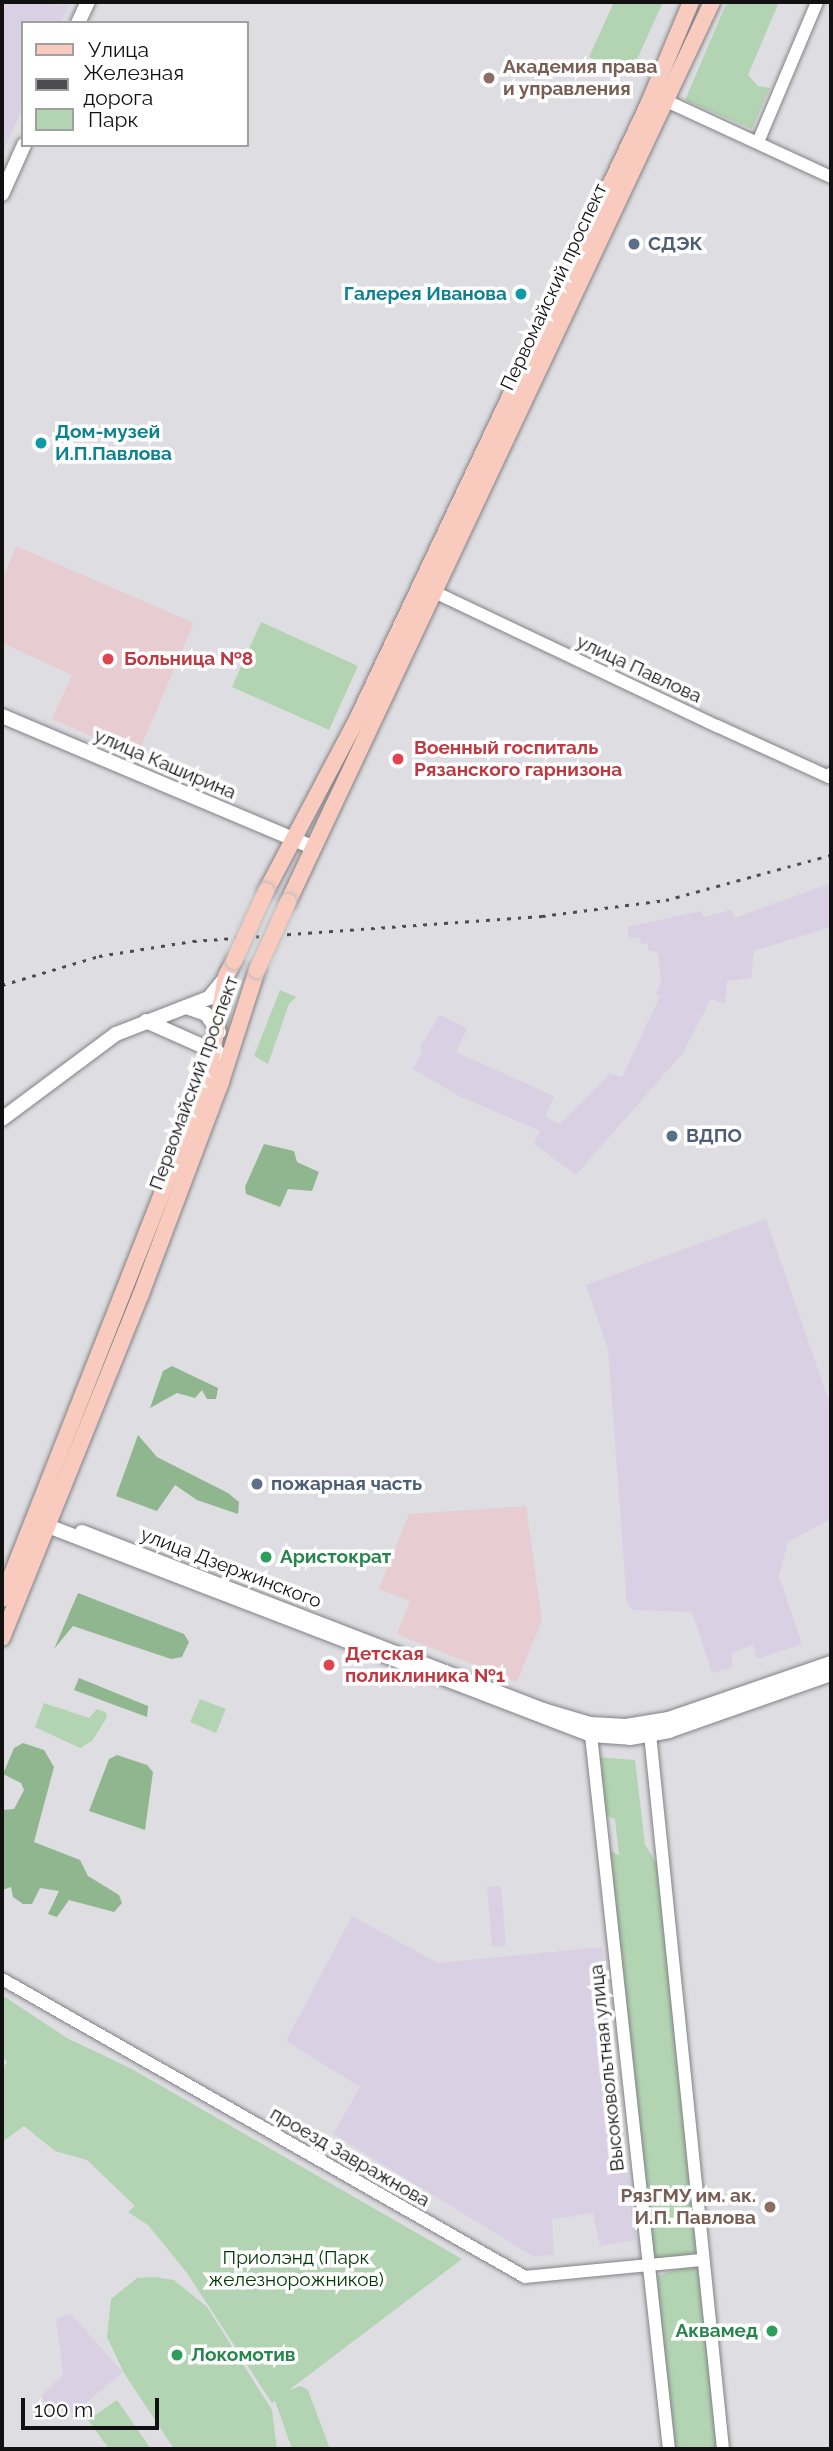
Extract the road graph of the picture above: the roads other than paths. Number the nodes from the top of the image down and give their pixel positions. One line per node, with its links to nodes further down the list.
1 (88, 2): 5 (main road)
2 (691, 2): 6 (main road, Первомайский проспект)
3 (712, 2): 6 (main road, Первомайский проспект)
4 (817, 2): 7 (street)
5 (79, 21)
6 (658, 97): 7 (street); 11 (main road, Первомайский проспект)
7 (758, 142): 9 (street)
8 (23, 147): 10 (main road)
9 (831, 177)
10 (2, 194)
11 (427, 589): 13 (street, улица Павлова); 14 (main road, Первомайский проспект); 15 (main road, Первомайский проспект)
12 (2, 716): 14 (main road, улица Каширина)
13 (830, 775)
14 (294, 839): 15 (main road, улица Каширина); 16 (main road, Первомайский проспект, bridge)
15 (314, 848): 21 (main road, Первомайский проспект, bridge)
16 (226, 976): 17 (main road); 19 (main road, Первомайский проспект)
17 (182, 1008): 18 (main road); 19 (main road); 20 (main road)
18 (145, 1020): 20 (main road); 22 (main road)
19 (217, 1025): 21 (main road, Первомайский проспект)
20 (174, 1031): 21 (main road)
21 (221, 1053): 23 (main road, Первомайский проспект)
22 (2, 1119)
23 (41, 1520): 24 (main road, Первомайский проспект); 25 (main road, Первомайский проспект); 29 (main road, улица Дзержинского)
24 (2, 1599)
25 (2, 1639)
26 (831, 1663): 28 (main road, улица Дзержинского)
27 (831, 1674): 28 (main road, улица Дзержинского)
28 (782, 1685): 30 (main road, улица Дзержинского)
29 (591, 1729): 30 (main road, улица Дзержинского); 33 (street, Высоковольтная улица)
30 (649, 1729): 32 (street)
31 (2, 1979): 33 (street, проезд Завражнова)
32 (703, 2260): 33 (street, проезд Завражнова); 35 (street)
33 (649, 2268): 34 (street, Высоковольтная улица)
34 (668, 2449)
35 (723, 2449)

